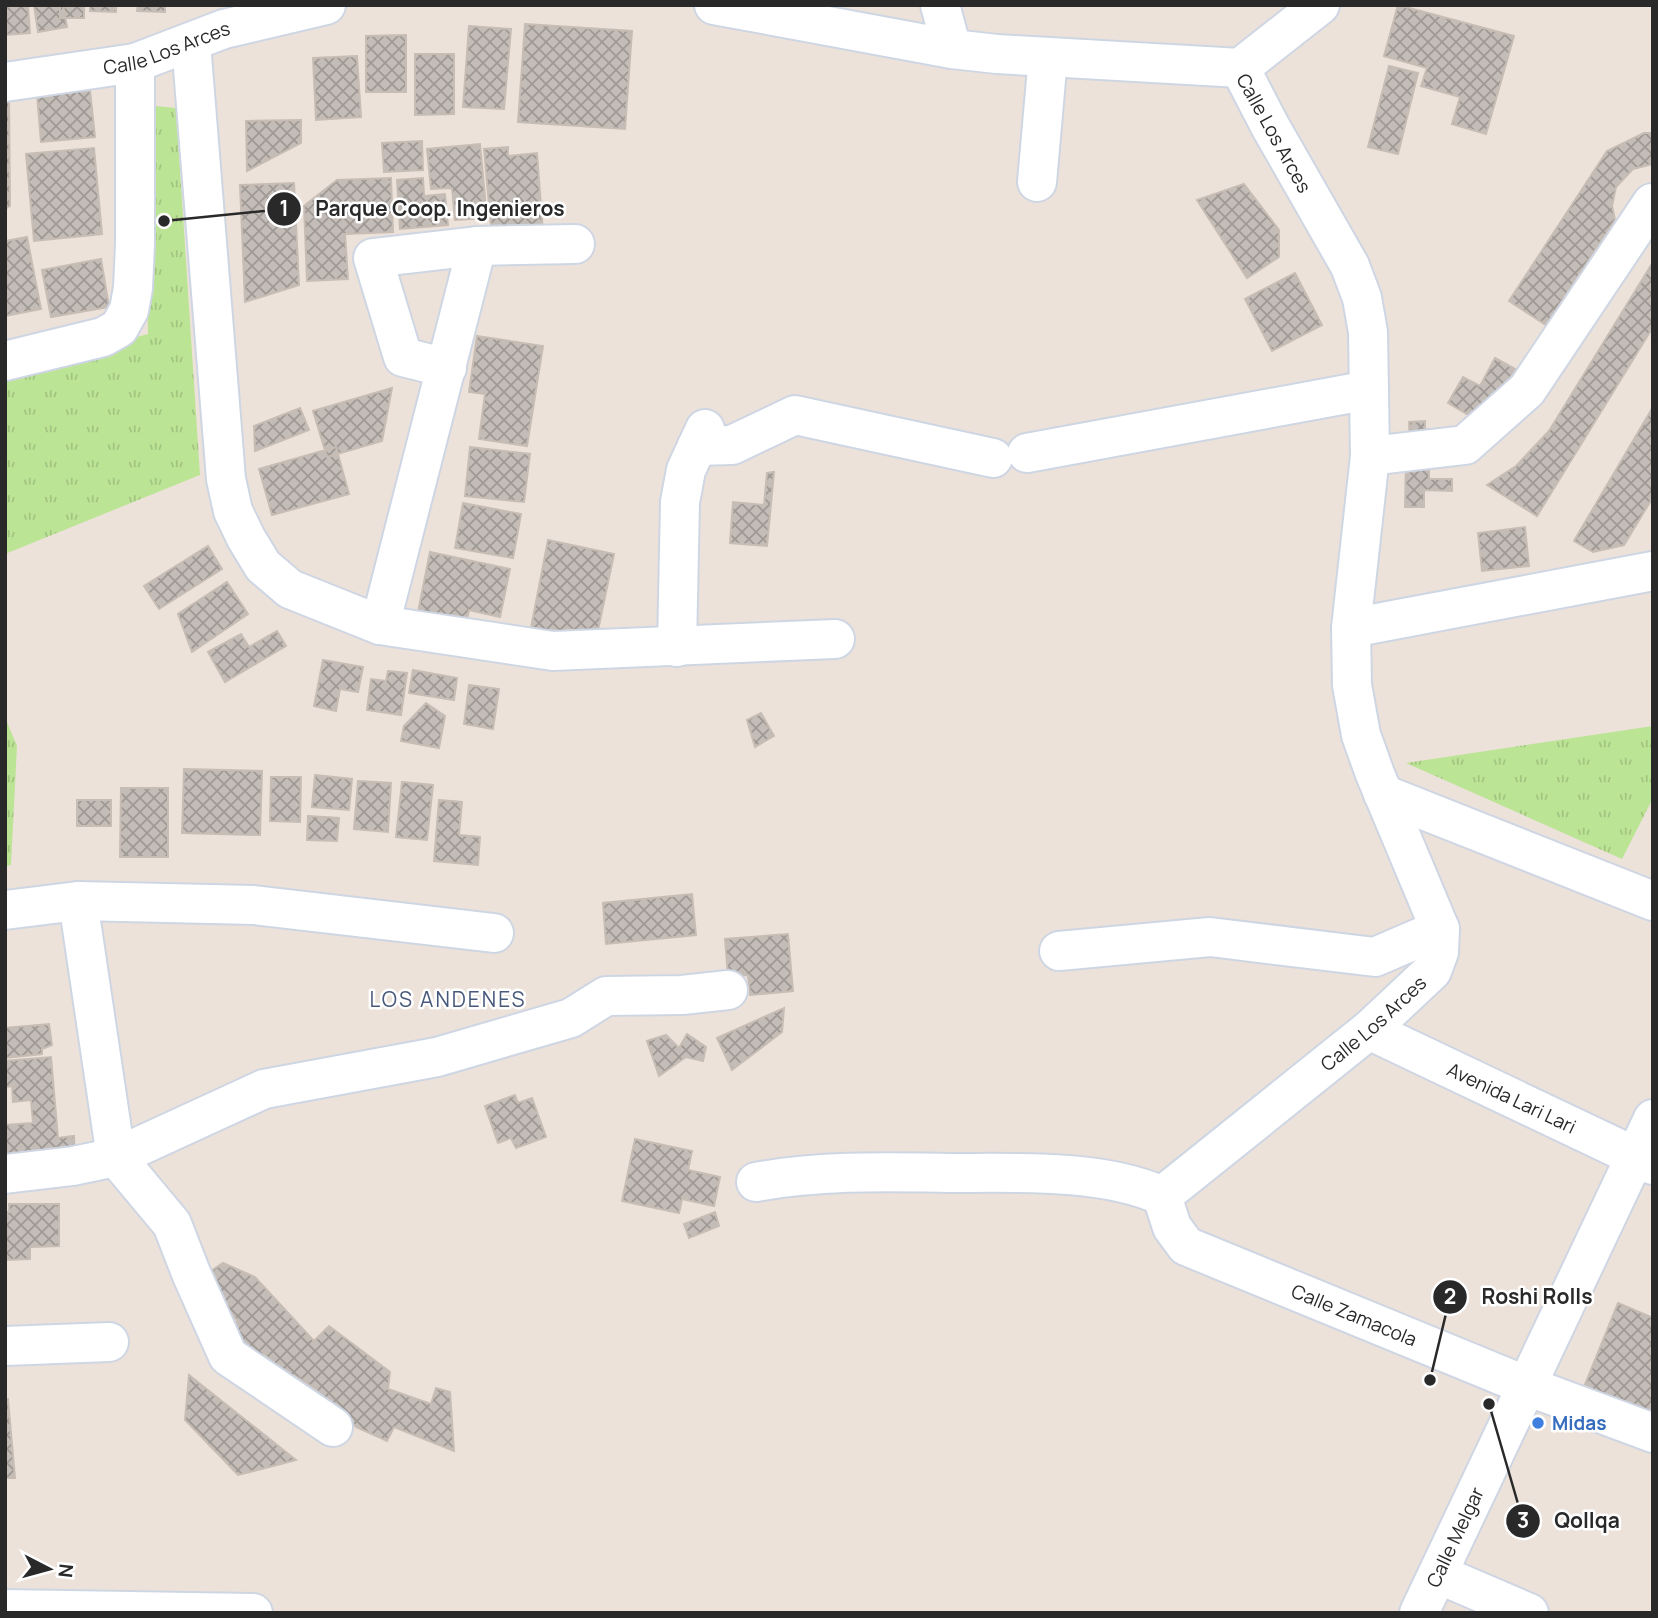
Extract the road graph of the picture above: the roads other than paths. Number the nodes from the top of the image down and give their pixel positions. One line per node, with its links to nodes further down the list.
1 (326, 5): 5 (street, Calle Los Arces)
2 (715, 5): 6 (street, Calle Los Arces)
3 (940, 5): 6 (street)
4 (1320, 5): 9 (street)
5 (214, 26): 8 (street, Calle Los Arces); 20 (street)
6 (952, 49): 7 (street, Calle Los Arces)
7 (1048, 57): 9 (street, Calle Los Arces); 11 (street)
8 (135, 63): 10 (street, Calle Los Arces); 15 (street)
9 (1240, 68): 17 (street, Calle Los Arces)
10 (5, 82)
11 (1037, 183)
12 (1652, 203): 18 (street)
13 (575, 244): 14 (street)
14 (477, 246): 16 (street); 16 (street)
15 (5, 361)
16 (447, 368): 20 (street)
17 (1369, 390): 18 (street, Calle Los Arces); 23 (street)
18 (1370, 456): 21 (street, Calle Los Arces)
19 (1653, 570): 21 (street)
20 (380, 625): 23 (street)
21 (1351, 628): 24 (street, Calle Los Arces)
22 (835, 639): 23 (street)
23 (677, 647)
24 (1382, 794): 26 (street); 28 (street, Calle Los Arces)
25 (78, 901): 27 (street); 29 (street); 34 (street)
26 (1653, 901)
27 (5, 910)
28 (1440, 929): 30 (street); 32 (street, Calle Los Arces)
29 (494, 933)
30 (1059, 951)
31 (728, 990): 34 (street)
32 (1369, 1030): 35 (street, Avenida Lari Lari); 38 (street, Calle Los Arces)
33 (1653, 1119): 35 (street, Calle Melgar)
34 (116, 1157): 36 (street); 42 (street)
35 (1644, 1161): 41 (street, Calle Melgar)
36 (5, 1174)
37 (756, 1182): 38 (street)
38 (1162, 1196): 41 (street, Calle Zamacola)
39 (109, 1342): 40 (street)
40 (5, 1346)
41 (1527, 1386): 43 (street, Calle Zamacola); 44 (street, Calle Melgar)
42 (333, 1427)
43 (1653, 1433)
44 (1438, 1574): 47 (street, Calle Melgar); 48 (street)
45 (5, 1609): 46 (street)
46 (253, 1613)
47 (1419, 1613)
48 (1529, 1613)

